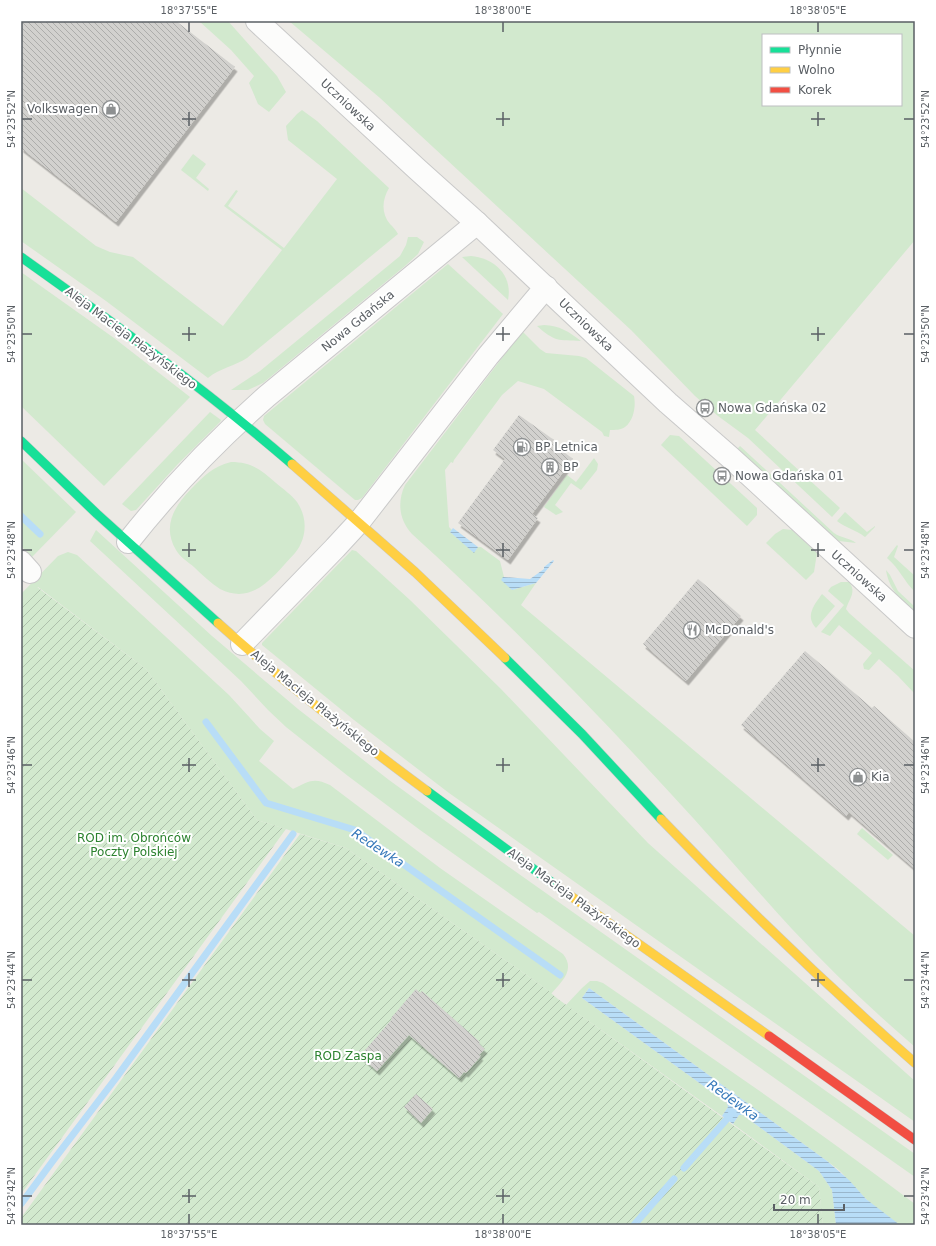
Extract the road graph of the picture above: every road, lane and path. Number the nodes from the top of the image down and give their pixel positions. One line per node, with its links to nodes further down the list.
1 (257, 21): 2 (street, Uczniowska)
2 (477, 223): 4 (street, Uczniowska); 5 (street, Nowa Gdańska)
3 (21, 257): 5 (main road, Aleja Macieja Płażyńskiego)
4 (546, 287): 7 (street); 9 (street, Uczniowska)
5 (240, 420): 7 (main road, Aleja Macieja Płażyńskiego); 8 (street)
6 (21, 441): 8 (main road, Aleja Macieja Płażyńskiego)
7 (359, 522): 10 (street, Aleja Macieja Płażyńskiego); 11 (main road, Aleja Macieja Płażyńskiego)
8 (128, 542): 10 (main road, Aleja Macieja Płażyńskiego)
9 (915, 627)
10 (242, 644): 12 (main road, Aleja Macieja Płażyńskiego)
11 (915, 1063)
12 (915, 1140)

